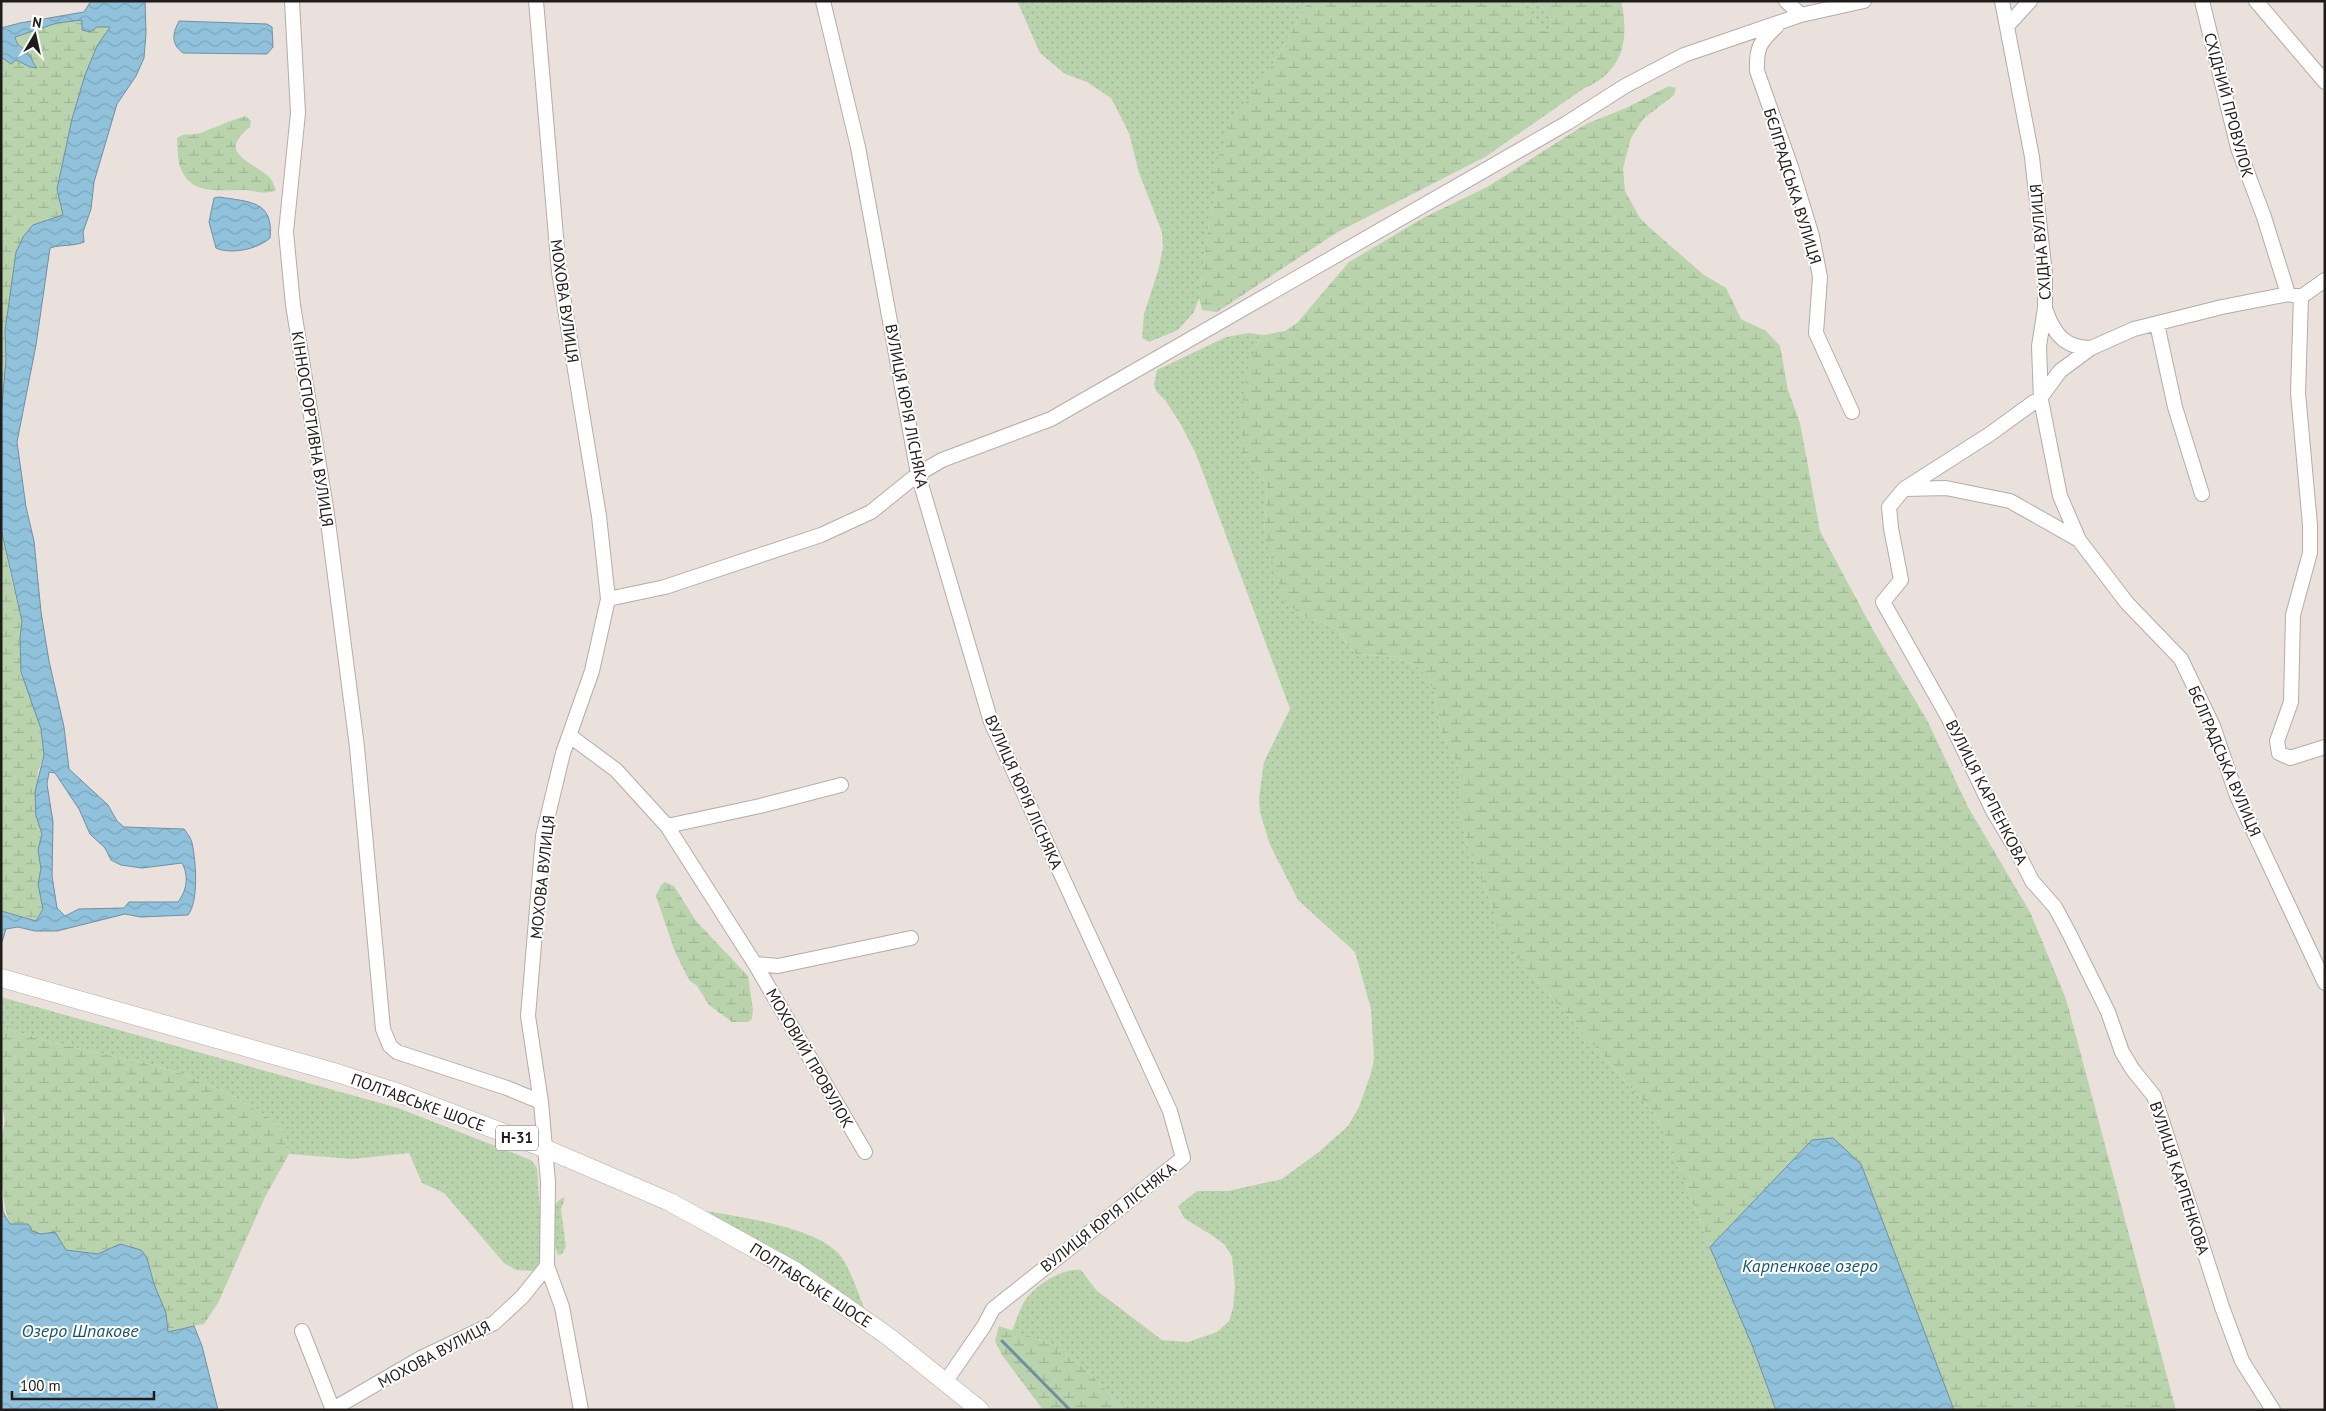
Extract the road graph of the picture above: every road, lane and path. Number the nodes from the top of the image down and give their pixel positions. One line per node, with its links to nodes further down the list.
1 (292, 1): 34 (street, КІННОСПОРТИВНА ВУЛИЦЯ)
2 (536, 1): 25 (street, МОХОВА ВУЛИЦЯ)
3 (823, 1): 21 (street, ВУЛИЦЯ ЮРІЯ ЛІСНЯКА)
4 (1786, 1): 10 (street)
5 (1864, 1): 10 (street)
6 (2002, 1): 12 (street, СХІДНА ВУЛИЦЯ)
7 (2030, 1): 12 (street)
8 (2202, 1): 15 (street, СХІДНИЙ ПРОВУЛОК)
9 (2256, 1): 13 (street)
10 (1801, 15): 11 (street)
11 (1780, 23): 20 (street, БЄЛГРАДСЬКА ВУЛИЦЯ); 21 (street)
12 (2008, 26): 16 (street, СХІДНА ВУЛИЦЯ)
13 (2325, 82)
14 (2325, 280): 15 (street)
15 (2294, 296): 17 (street); 27 (street, СХІДНИЙ ПРОВУЛОК)
16 (2045, 308): 18 (street); 19 (street, СХІДНА ВУЛИЦЯ)
17 (2157, 324): 18 (street); 23 (street)
18 (2091, 348): 19 (street)
19 (2041, 398): 22 (street, ВУЛИЦЯ КАРПЕНКОВА); 24 (street, СХІДНА ВУЛИЦЯ)
20 (1852, 412)
21 (918, 474): 25 (street); 39 (street, ВУЛИЦЯ ЮРІЯ ЛІСНЯКА)
22 (1904, 489): 24 (street, БЄЛГРАДСЬКА ВУЛИЦЯ); 43 (street, ВУЛИЦЯ КАРПЕНКОВА)
23 (2202, 494)
24 (2078, 540): 33 (street, БЄЛГРАДСЬКА ВУЛИЦЯ)
25 (608, 599): 26 (street, МОХОВА ВУЛИЦЯ)
26 (570, 736): 29 (street, МОХОВИЙ ПРОВУЛОК); 34 (street, МОХОВА ВУЛИЦЯ)
27 (2325, 747)
28 (841, 785): 29 (street)
29 (667, 826): 31 (street, МОХОВИЙ ПРОВУЛОК)
30 (911, 938): 31 (street, МОХОВИЙ ПРОВУЛОК)
31 (755, 964): 36 (street, МОХОВИЙ ПРОВУЛОК)
32 (1, 978): 35 (main road, ПОЛТАВСЬКЕ ШОСЕ / Н-31)
33 (2325, 983)
34 (541, 1102): 35 (street, МОХОВА ВУЛИЦЯ)
35 (544, 1148): 37 (street, МОХОВА ВУЛИЦЯ); 39 (main road, ПОЛТАВСЬКЕ ШОСЕ / Н-31)
36 (865, 1152)
37 (547, 1266): 40 (street, МОХОВА ВУЛИЦЯ); 41 (street, МОХОВА ВУЛИЦЯ)
38 (302, 1331): 40 (street)
39 (946, 1381): 42 (main road, ПОЛТАВСЬКЕ ШОСЕ / Н-31)
40 (333, 1410)
41 (581, 1410)
42 (980, 1410)
43 (2273, 1410)

